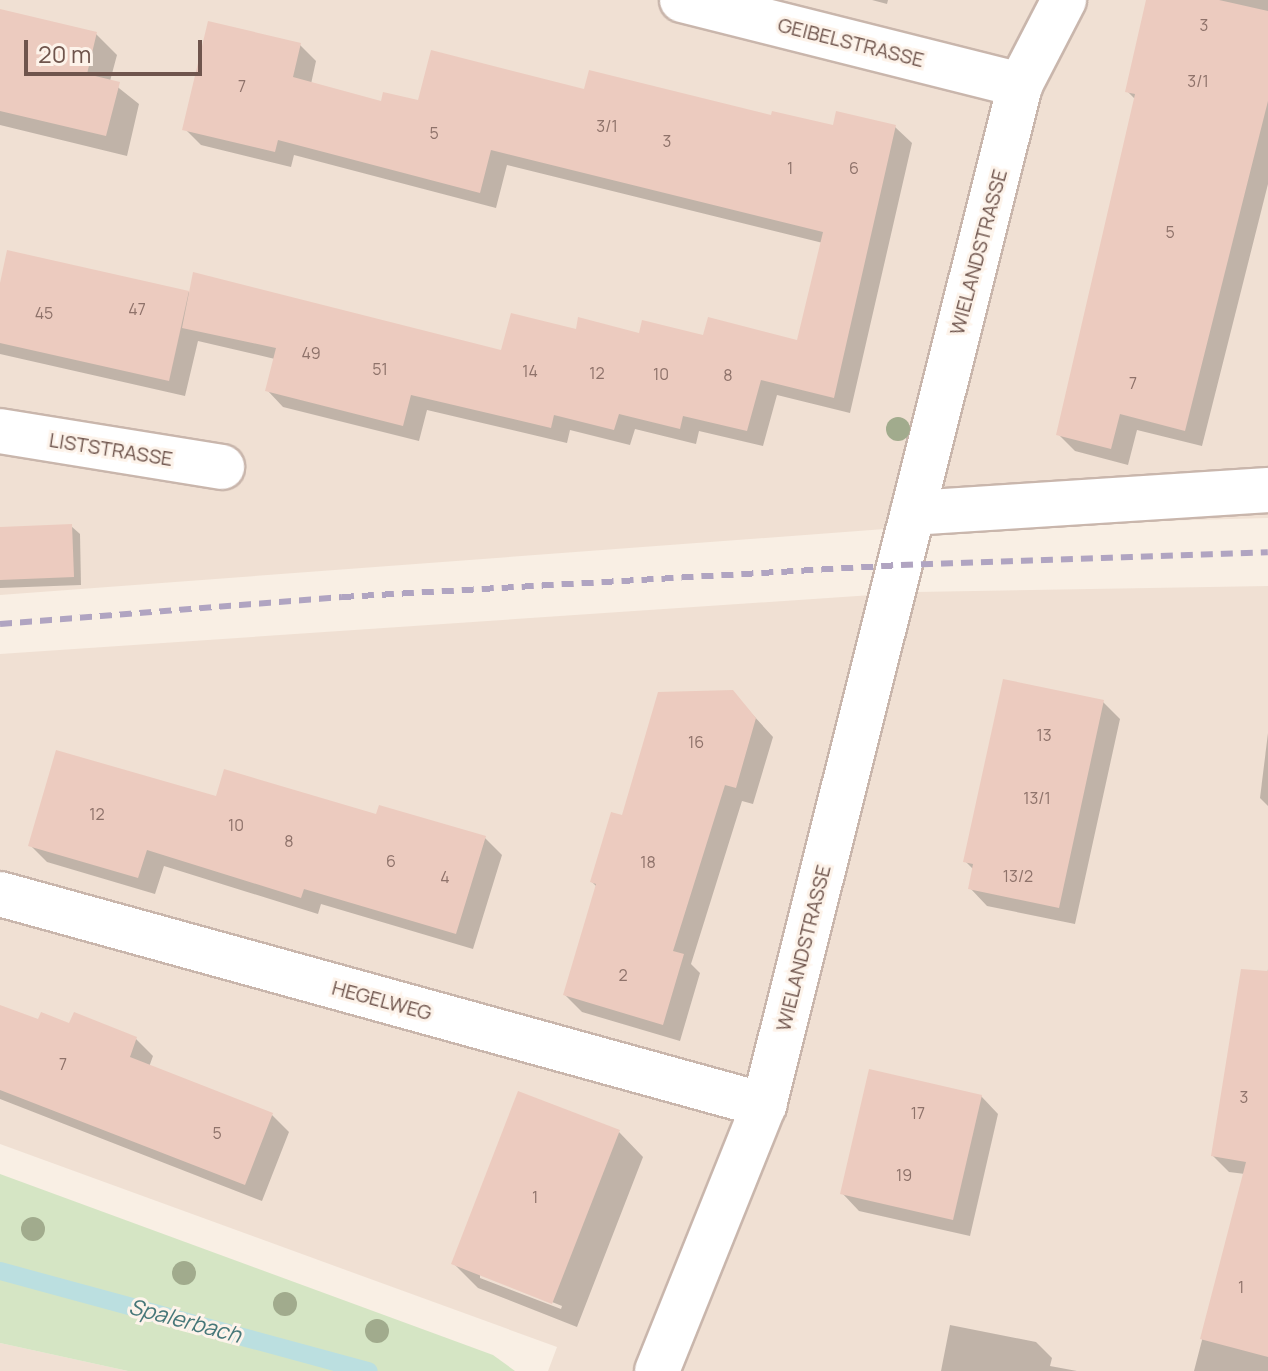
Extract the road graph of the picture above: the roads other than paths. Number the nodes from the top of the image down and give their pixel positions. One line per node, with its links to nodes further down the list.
1 (682, 0): 3 (street, GEIBELSTRASSE)
2 (1064, 0): 3 (street, WIELANDSTRASSE)
3 (1020, 85): 7 (street, WIELANDSTRASSE)
4 (0, 431): 5 (street, LISTSTRASSE)
5 (222, 467)
6 (1268, 490): 7 (street)
7 (913, 513): 9 (street, WIELANDSTRASSE)
8 (0, 894): 9 (street, HEGELWEG)
9 (764, 1105): 10 (street, WIELANDSTRASSE)
10 (657, 1371)

